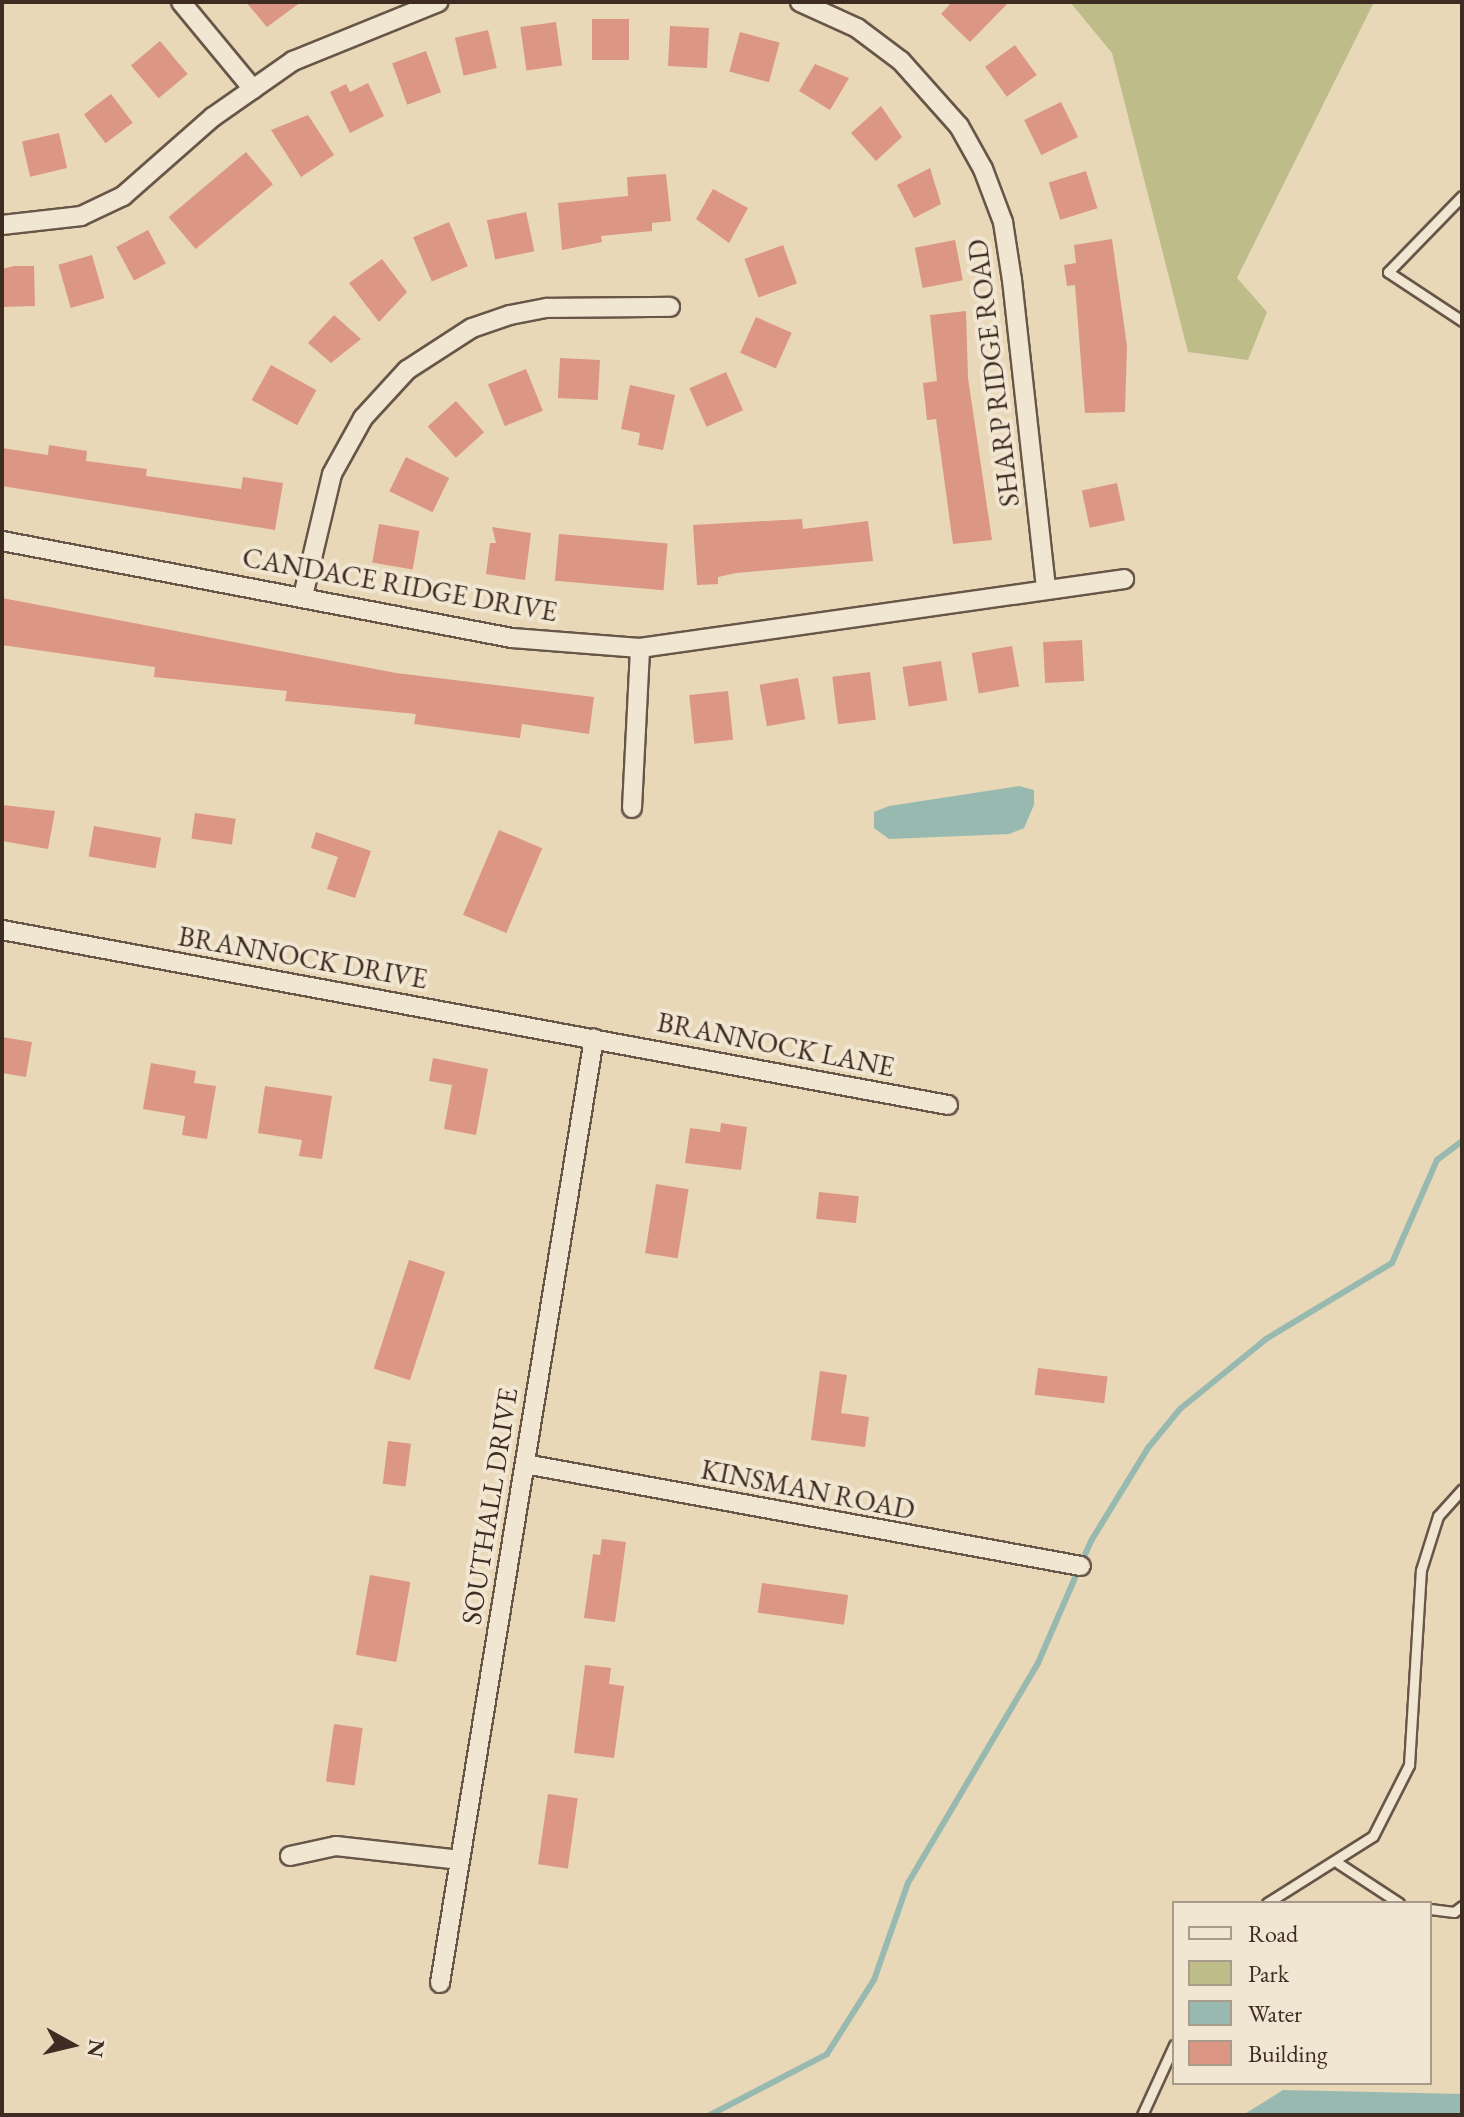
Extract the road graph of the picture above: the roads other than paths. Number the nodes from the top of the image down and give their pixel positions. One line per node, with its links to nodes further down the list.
1 (181, 2): 4 (street)
2 (438, 2): 4 (street)
3 (800, 2): 11 (street, SHARP RIDGE ROAD)
4 (253, 89): 6 (street)
5 (1462, 196): 8 (lane)
6 (2, 225)
7 (670, 307): 12 (street)
8 (1462, 321)
9 (2, 541): 12 (street, CANDACE RIDGE DRIVE)
10 (1124, 579): 11 (street, CANDACE RIDGE DRIVE)
11 (1046, 588): 13 (street, CANDACE RIDGE DRIVE)
12 (303, 596): 13 (street, CANDACE RIDGE DRIVE)
13 (640, 648): 14 (street)
14 (632, 808)
15 (2, 930): 16 (street, BRANNOCK DRIVE)
16 (594, 1038): 17 (street, BRANNOCK LANE); 18 (street, SOUTHALL DRIVE)
17 (948, 1105)
18 (525, 1464): 20 (street, KINSMAN ROAD); 22 (street, SOUTHALL DRIVE)
19 (1462, 1489): 23 (lane)
20 (1081, 1566)
21 (290, 1856): 22 (street)
22 (460, 1860): 28 (street, SOUTHALL DRIVE)
23 (1338, 1863): 24 (lane); 25 (lane)
24 (1271, 1901)
25 (1396, 1901)
26 (1462, 1906): 27 (lane)
27 (1432, 1909)
28 (440, 1983)
29 (1172, 2049): 30 (lane)
30 (1142, 2115)

